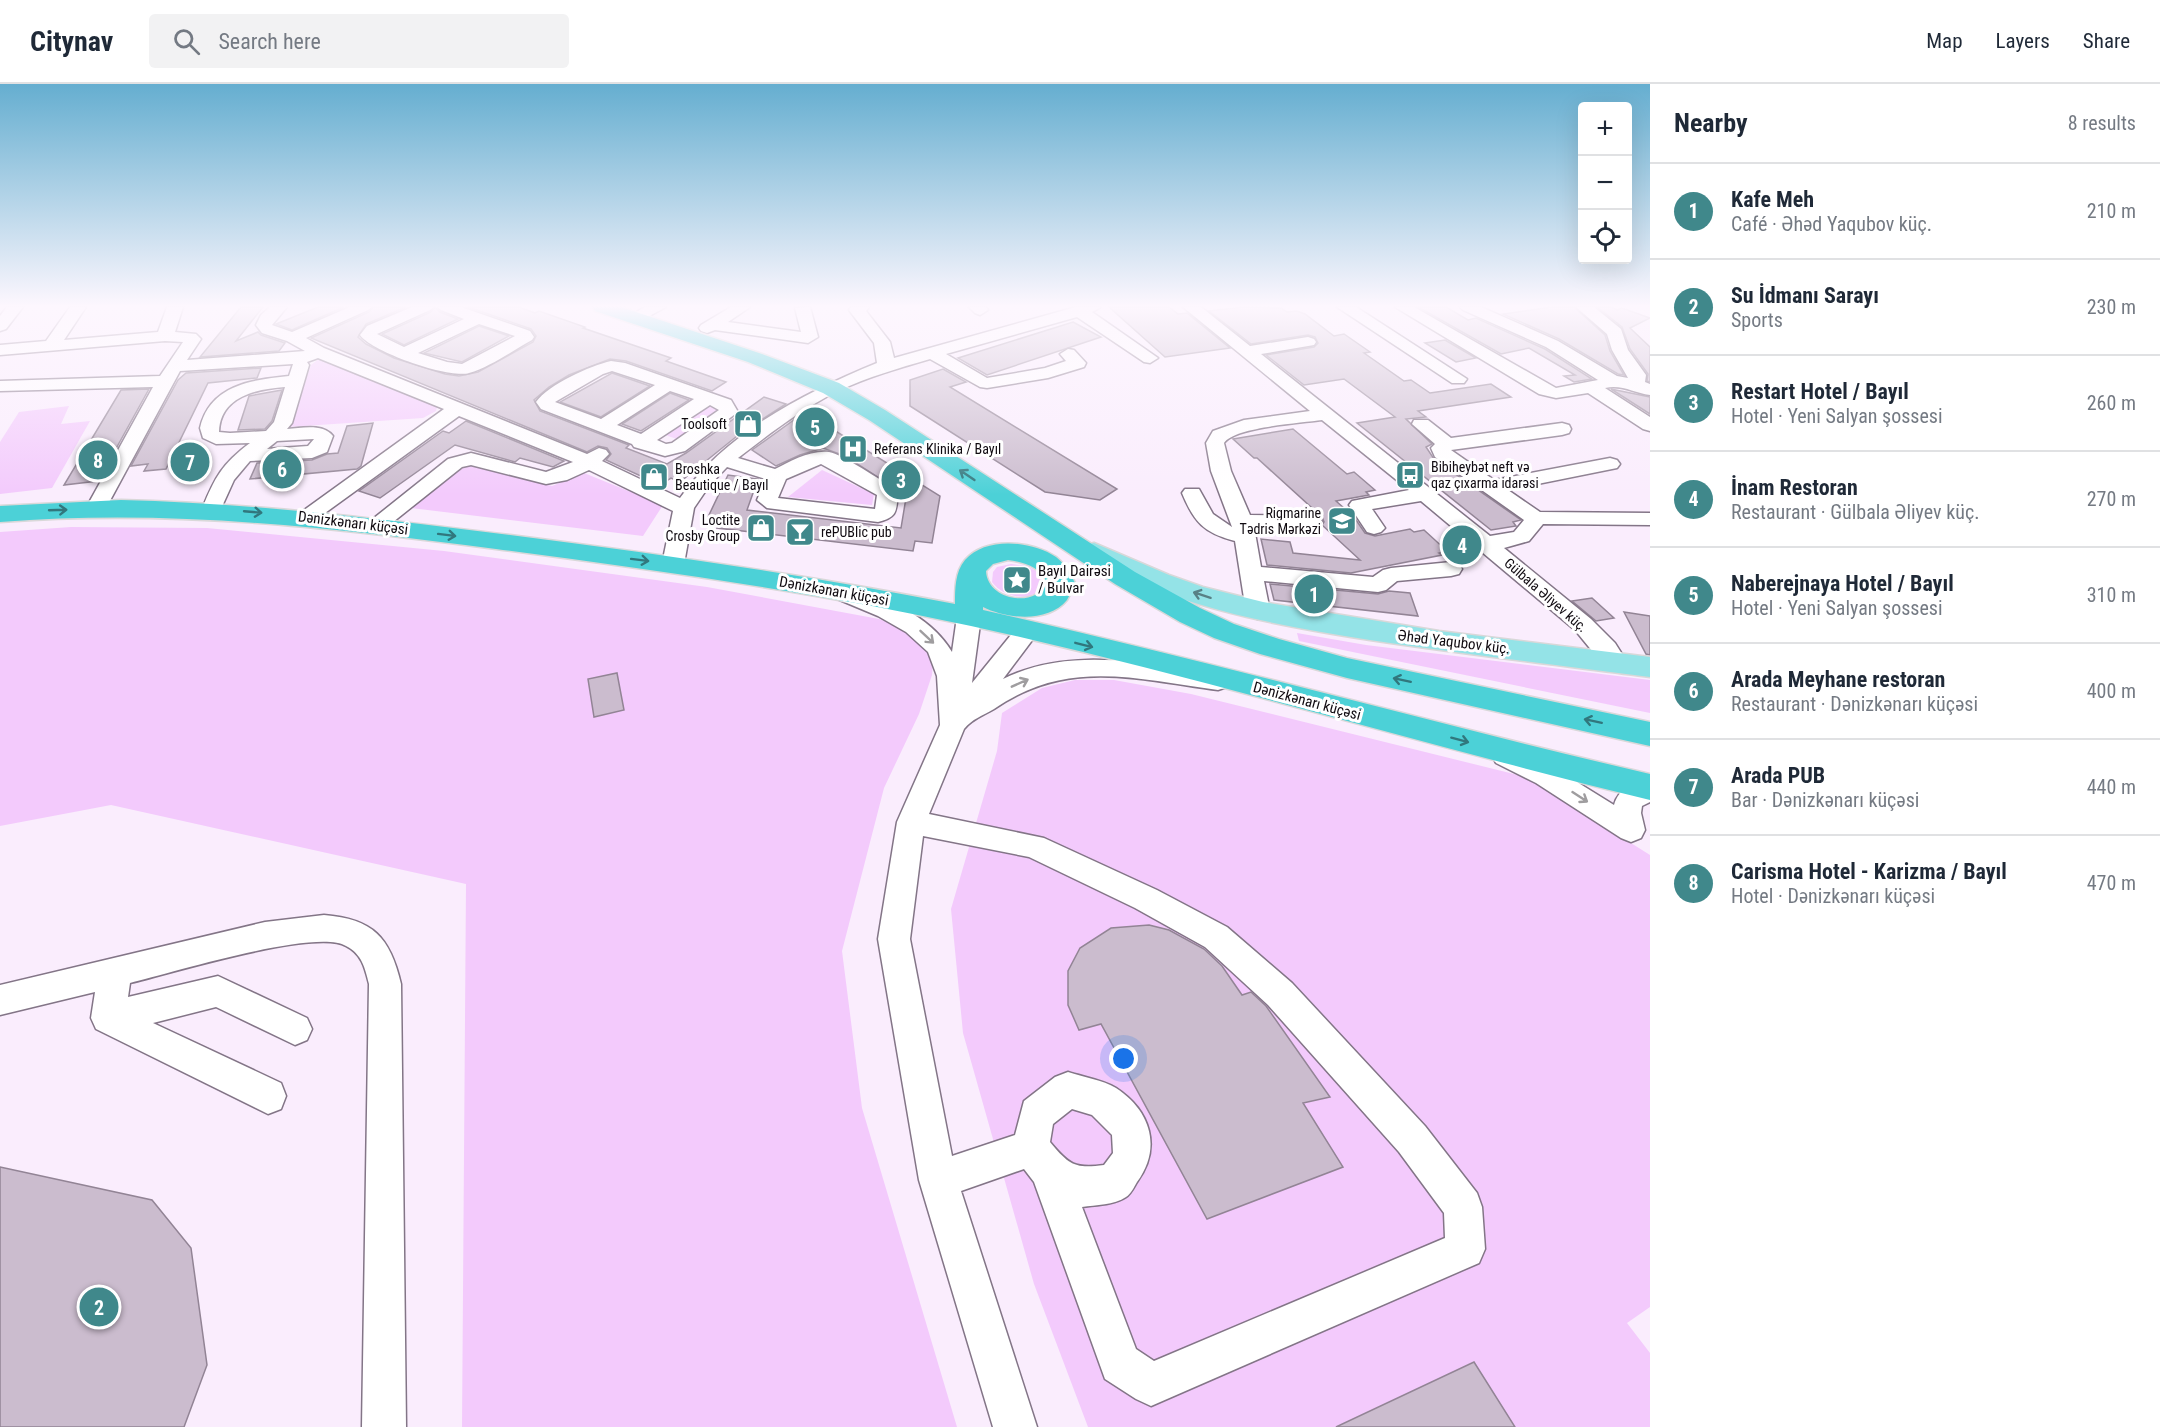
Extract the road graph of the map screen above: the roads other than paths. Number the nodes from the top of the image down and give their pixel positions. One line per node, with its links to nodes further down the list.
1 (172, 370): 18 (street)
2 (196, 370): 18 (street)
3 (302, 370): 21 (street)
4 (363, 370): 19 (street)
5 (413, 370): 19 (street)
6 (599, 370): 30 (street)
7 (628, 370): 17 (street)
8 (786, 370): 28 (highway)
9 (877, 370): 28 (street)
10 (960, 370): 11 (street)
11 (1061, 370)
12 (1269, 370): 31 (street, Gülbala Əliyev küç.)
13 (1443, 370): 20 (street)
14 (1510, 370): 26 (street)
15 (1594, 370): 22 (street)
16 (1633, 370): 27 (street)
17 (632, 371): 23 (street); 24 (street)
18 (170, 373): 25 (street); 50 (street)
19 (387, 379): 29 (street)
20 (1458, 379)
21 (296, 381): 36 (street); 36 (street)
22 (1612, 381): 26 (street); 27 (street)
23 (611, 383)
24 (669, 384): 34 (street); 37 (street)
25 (0, 386)
26 (1591, 387): 33 (street)
27 (1643, 387)
28 (831, 388): 41 (street); 49 (highway, one-way to 28)
29 (458, 408): 38 (street); 53 (street)
30 (580, 410): 34 (street); 38 (street)
31 (1324, 414): 47 (street, Gülbala Əliyev küç.); 59 (street)
32 (1421, 424): 39 (street)
33 (1650, 425)
34 (601, 427): 37 (street)
35 (1562, 429): 39 (street)
36 (272, 436): 40 (street); 40 (street)
37 (634, 440): 42 (street)
38 (541, 442): 42 (street)
39 (1447, 444): 45 (street)
40 (244, 456): 51 (street)
41 (723, 460): 44 (street); 48 (street)
42 (587, 462): 48 (street); 57 (street)
43 (1610, 464): 45 (street)
44 (777, 476): 44 (street)
45 (1491, 487): 54 (street)
46 (1192, 493): 59 (street)
47 (1424, 494): 58 (street); 60 (street, Gülbala Əliyev küç.)
48 (684, 507): 61 (street)
49 (1016, 507): 65 (highway); 67 (main road, Əhəd Yaqubov küç., one-way to 49); 68 (highway)
50 (96, 508): 51 (highway, Dənizkənarı küçəsi); 52 (highway, Dənizkənarı küçəsi, one-way to 50)
51 (212, 509): 53 (highway, Dənizkənarı küçəsi, one-way to 53)
52 (0, 514)
53 (307, 517): 57 (highway, Dənizkənarı küçəsi)
54 (1535, 519): 55 (street); 60 (street)
55 (1650, 519)
56 (1312, 522): 59 (street)
57 (376, 526): 61 (highway, Dənizkənarı küçəsi, one-way to 61)
58 (1374, 528)
59 (1244, 529): 63 (street)
60 (1485, 543): 71 (street, Gülbala Əliyev küç.)
61 (673, 564): 66 (highway, Dənizkənarı küçəsi)
62 (1451, 569): 63 (street)
63 (1251, 573): 67 (street)
64 (972, 574): 65 (highway); 65 (highway); 69 (highway)
65 (1059, 582): 68 (highway); 70 (highway)
66 (838, 591): 69 (highway, Dənizkənarı küçəsi); 74 (street, one-way to 74)
67 (1258, 611): 71 (main road, Əhəd Yaqubov küç.)
68 (1190, 615): 75 (highway, one-way to 68)
69 (969, 617): 70 (highway, Dənizkənarı küçəsi); 74 (street)
70 (1027, 631): 73 (highway, Dənizkənarı küçəsi, one-way to 73); 74 (street)
71 (1615, 662): 72 (main road, Əhəd Yaqubov küç.)
72 (1650, 667)
73 (1241, 684): 74 (street, one-way to 73); 76 (highway, Dənizkənarı küçəsi, one-way to 76)
74 (953, 725): 78 (street)
75 (1650, 734)
76 (1492, 749): 77 (highway, Dənizkənarı küçəsi); 79 (street, one-way to 79)
77 (1650, 789): 79 (street)
78 (911, 822): 85 (street); 85 (street)
79 (1641, 835)
80 (115, 972): 81 (street); 82 (street); 86 (street)
81 (0, 1000)
82 (108, 1018): 83 (street); 84 (street)
83 (294, 1029)
84 (268, 1096)
85 (938, 1180): 87 (street)
86 (384, 1427)
87 (1014, 1427)

